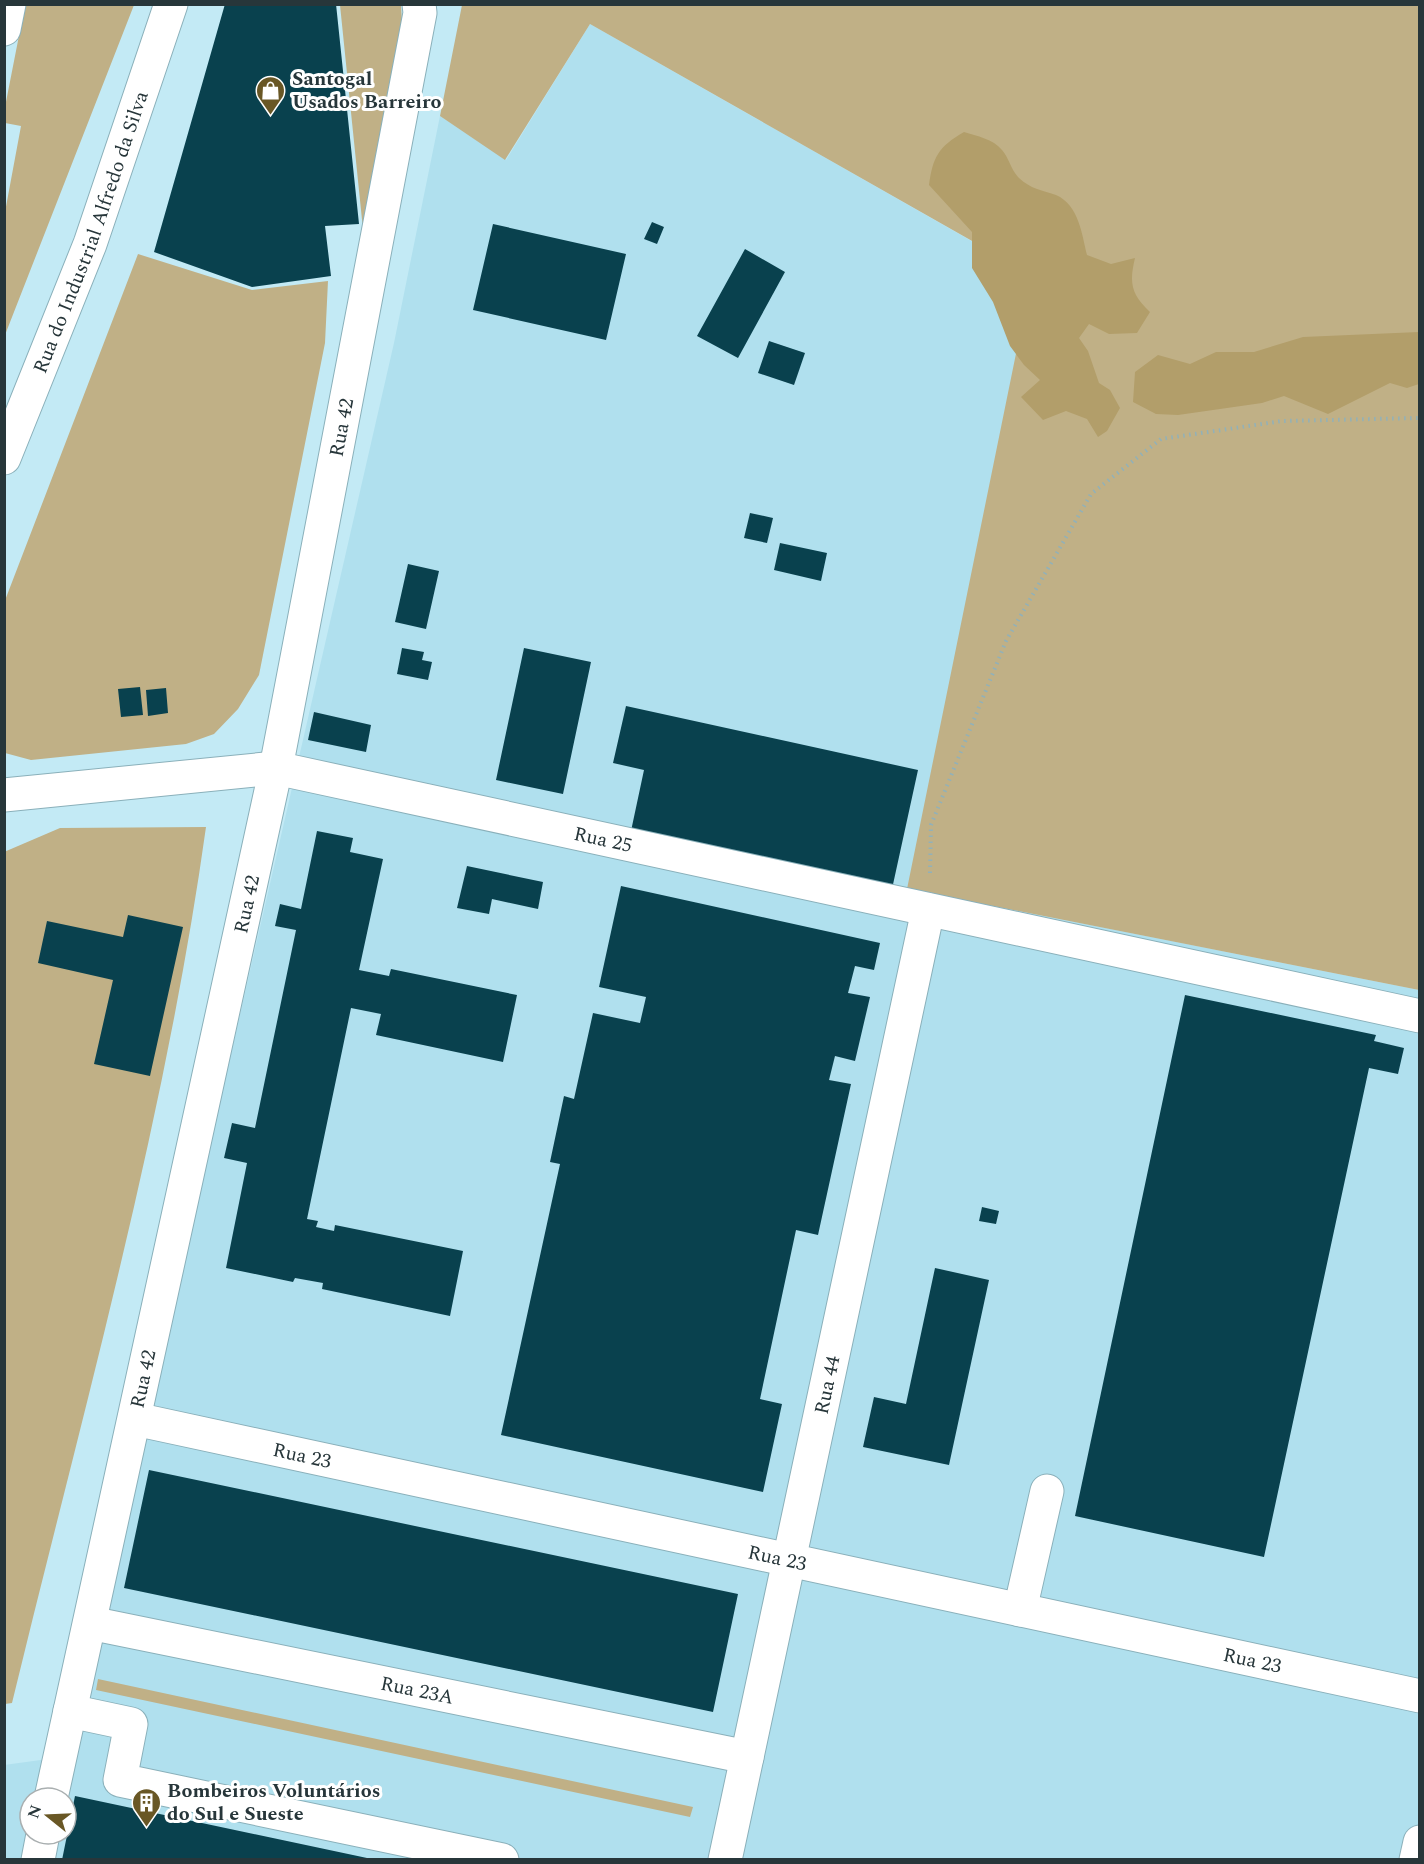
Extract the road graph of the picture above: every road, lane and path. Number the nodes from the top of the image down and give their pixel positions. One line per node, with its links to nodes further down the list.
1 (9, 4): 4 (street)
2 (171, 4): 6 (street, Rua do Industrial Alfredo da Silva)
3 (422, 7): 7 (street, Rua 42)
4 (4, 29)
5 (1419, 418): 9 (path)
6 (4, 458)
7 (276, 768): 8 (street, Rua 25); 9 (street, Rua 25); 11 (street, Rua 42)
8 (4, 795)
9 (928, 910): 10 (street, Rua 25); 13 (street, Rua 44)
10 (1419, 1016)
11 (135, 1419): 13 (street, Rua 23); 15 (street, Rua 42)
12 (1047, 1491): 14 (street)
13 (790, 1560): 14 (street, Rua 23); 18 (street, Rua 44)
14 (1020, 1610): 16 (street, Rua 23)
15 (90, 1623): 17 (street, Rua 42); 18 (street, Rua 23A)
16 (1419, 1696)
17 (70, 1712): 19 (street, Rua 42); 21 (street)
18 (747, 1757): 22 (street, Rua 44)
19 (54, 1786)
20 (1419, 1842): 23 (street)
21 (502, 1860)
22 (725, 1860)
23 (1416, 1860)

